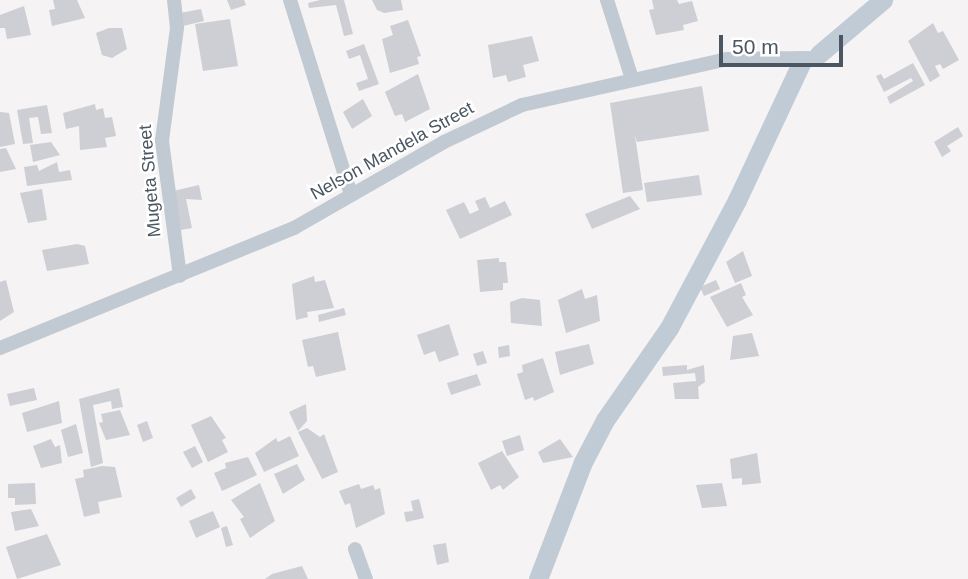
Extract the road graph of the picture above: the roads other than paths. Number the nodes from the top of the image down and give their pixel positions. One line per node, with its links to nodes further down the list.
1 (174, 0): 8 (street, Mugeta Street)
2 (290, 0): 7 (street)
3 (607, 0): 6 (street)
4 (883, 0): 5 (street)
5 (810, 58): 6 (street, Nelson Mandela Street); 12 (street)
6 (632, 79): 7 (street, Nelson Mandela Street)
7 (351, 195): 8 (street, Nelson Mandela Street)
8 (180, 276): 9 (street, Nelson Mandela Street)
9 (0, 348)
10 (355, 549): 11 (street)
11 (366, 579)
12 (538, 579)

